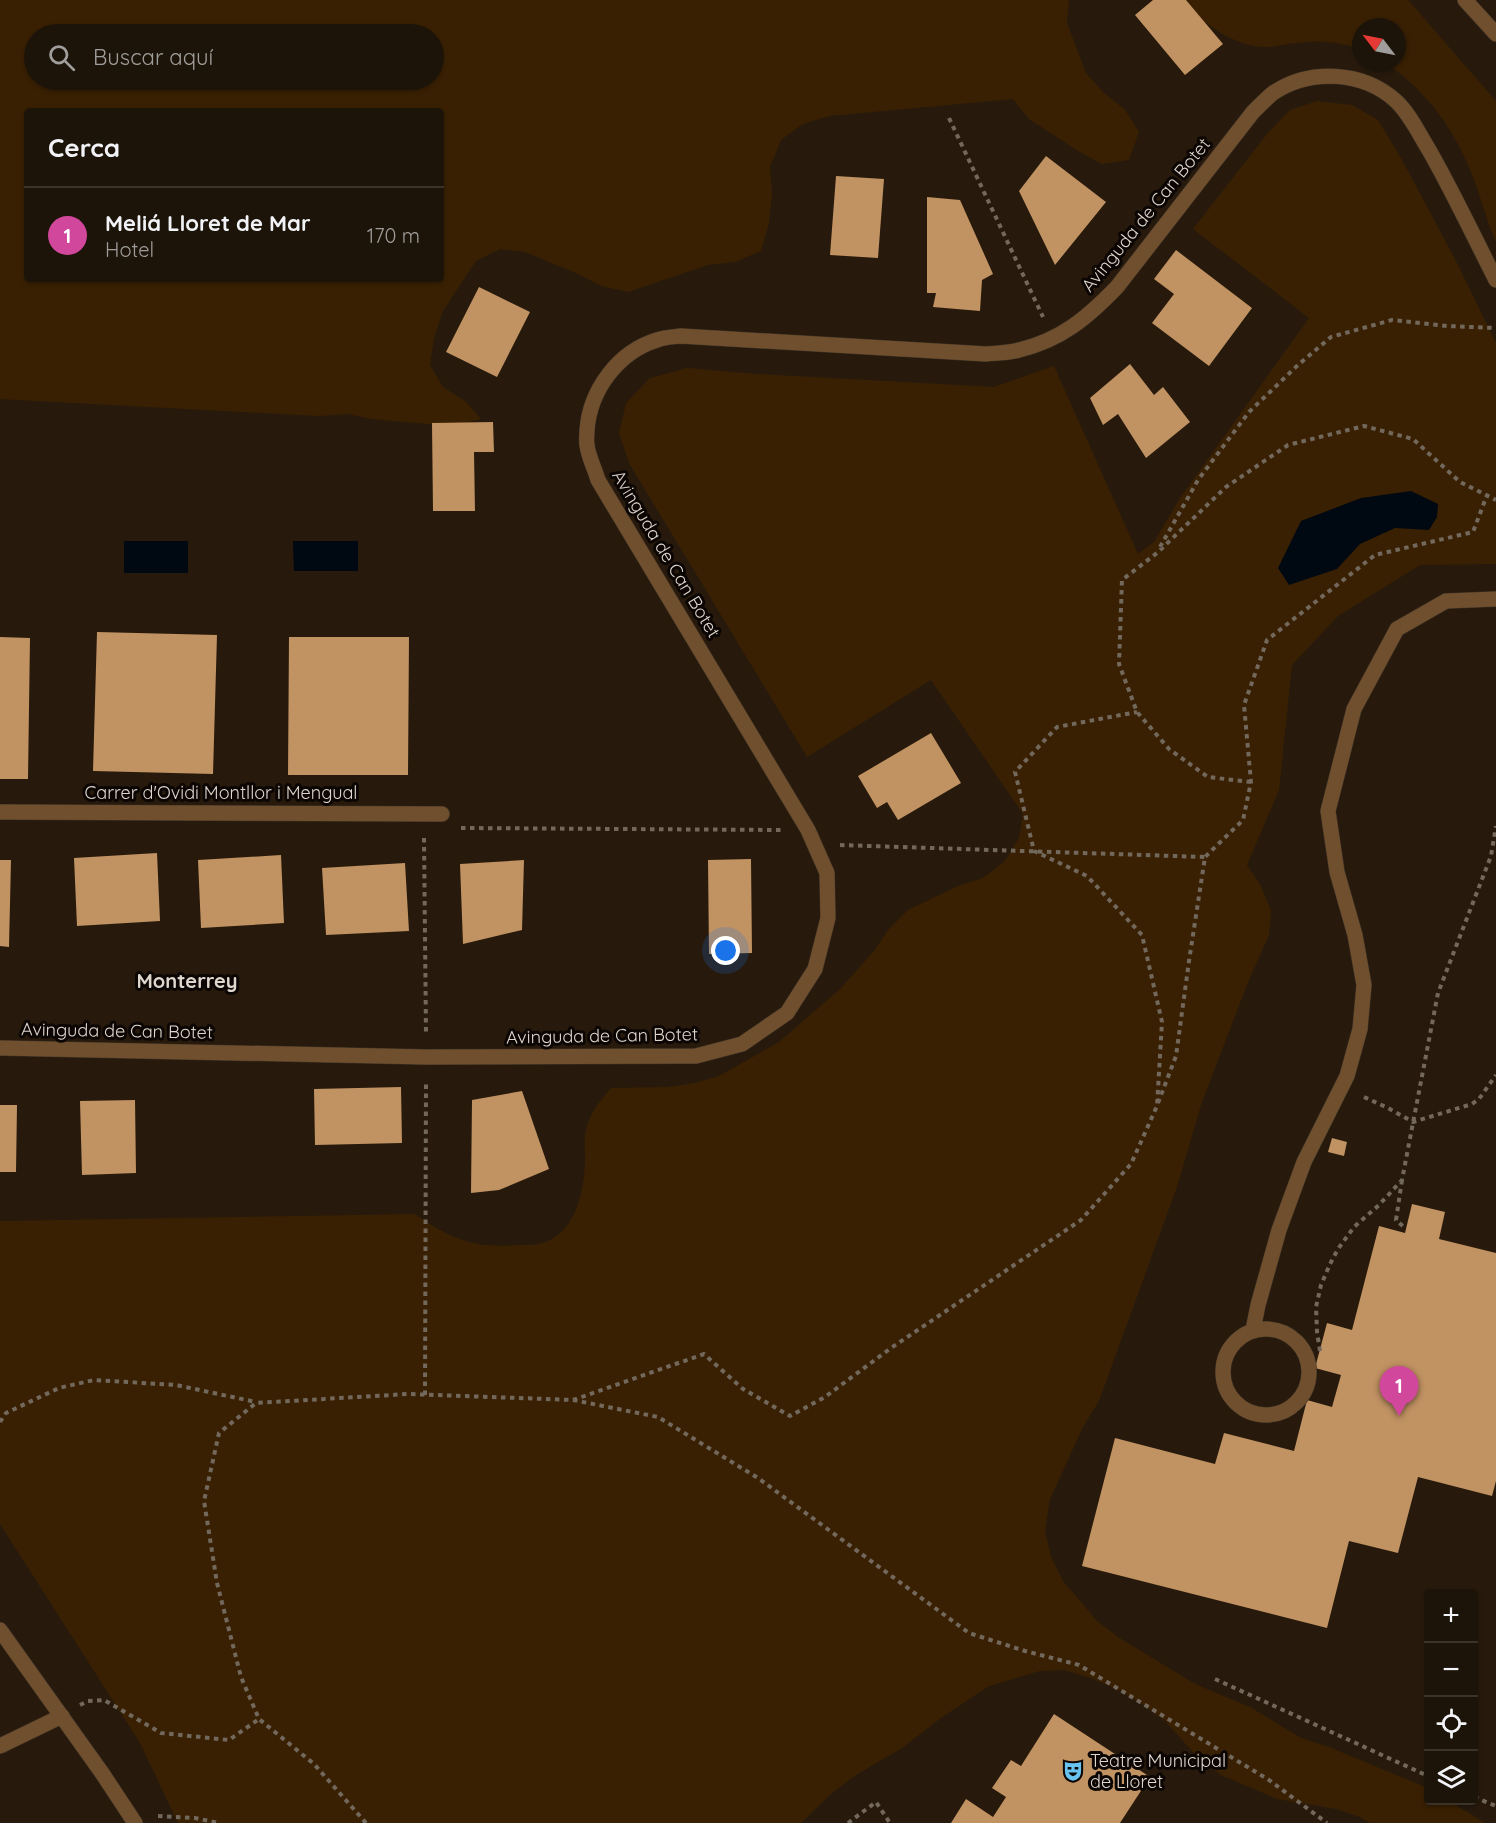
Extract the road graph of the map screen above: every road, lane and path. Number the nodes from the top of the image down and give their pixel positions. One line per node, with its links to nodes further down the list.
1 (1465, 0): 2 (street)
2 (1496, 34)
3 (949, 118): 6 (path)
4 (1496, 280): 6 (street, Avinguda de Can Botet)
5 (1496, 328): 9 (path)
6 (1053, 339): 18 (street, Avinguda de Can Botet)
7 (1487, 495): 8 (path); 9 (path); 12 (path)
8 (1496, 500)
9 (1157, 553): 11 (path)
10 (1496, 599): 25 (street)
11 (1137, 712): 12 (path); 20 (path)
12 (1251, 782): 21 (path)
13 (0, 812): 14 (street, Carrer d'Ovidi Montllor i Mengual)
14 (442, 814)
15 (1496, 826): 19 (path)
16 (424, 827): 23 (path)
17 (460, 828): 18 (path)
18 (811, 837): 20 (path); 23 (street, Avinguda de Can Botet)
19 (1495, 840): 27 (path)
20 (1034, 851): 21 (path); 26 (path)
21 (1205, 857): 26 (path)
22 (0, 1048): 23 (street, Avinguda de Can Botet)
23 (426, 1057): 32 (path)
24 (1496, 1075): 27 (path)
25 (1342, 1087): 27 (path); 30 (street)
26 (1157, 1106): 33 (path)
27 (1413, 1122): 28 (path)
28 (1402, 1180): 29 (path); 31 (path)
29 (1406, 1229)
30 (1253, 1330): 30 (street)
31 (1320, 1351)
32 (425, 1395): 33 (path); 34 (path)
33 (573, 1400): 49 (path)
34 (256, 1402): 35 (path); 39 (path)
35 (0, 1422)
36 (0, 1630): 38 (street)
37 (1215, 1679): 41 (path)
38 (62, 1716): 39 (path); 40 (street); 44 (street)
39 (259, 1719): 46 (path)
40 (0, 1746)
41 (1424, 1774)
42 (1478, 1799): 43 (path)
43 (1496, 1806)
44 (133, 1819): 45 (path)
45 (219, 1823)
46 (366, 1823)
47 (848, 1823): 48 (path)
48 (890, 1823)
49 (1327, 1823)

